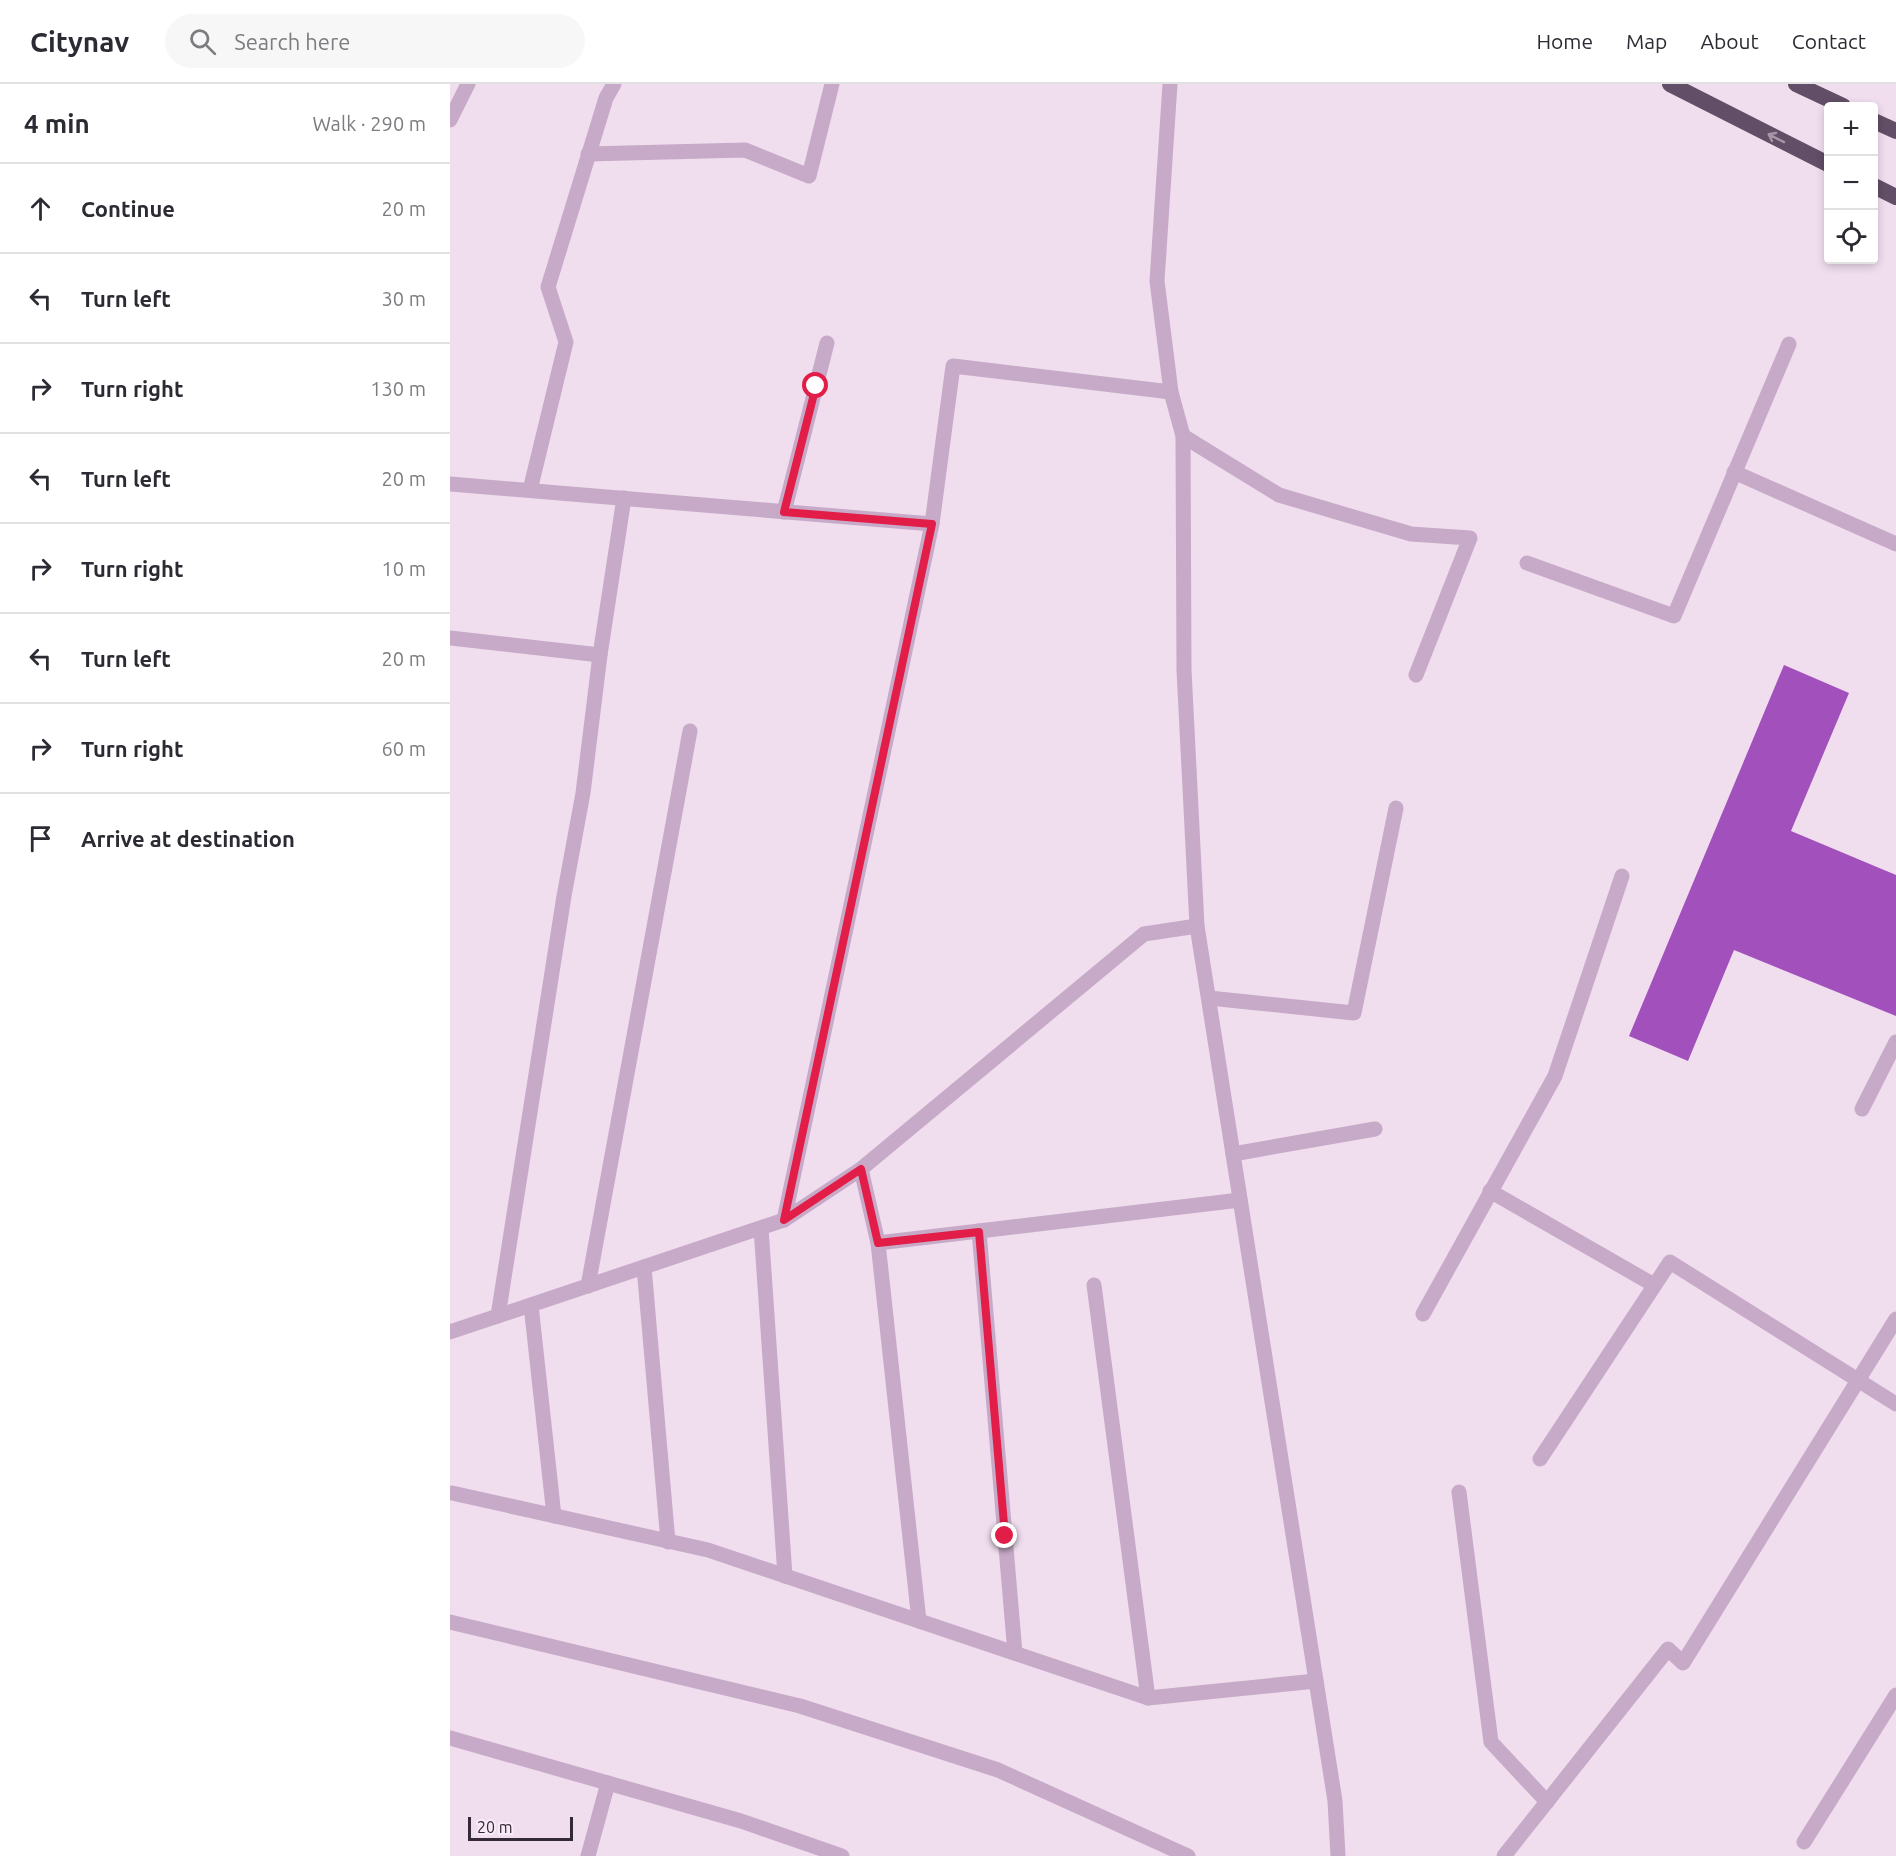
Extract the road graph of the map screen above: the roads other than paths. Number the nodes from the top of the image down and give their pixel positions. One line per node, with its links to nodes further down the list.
1 (468, 84): 8 (street)
2 (614, 84): 11 (street)
3 (832, 84): 11 (street)
4 (1170, 84): 17 (street)
5 (1670, 84): 12 (highway, one-way to 5)
6 (1796, 84): 7 (highway)
7 (1834, 102)
8 (452, 113)
9 (1878, 123): 10 (highway)
10 (1896, 131)
11 (588, 153): 21 (street)
12 (1824, 162)
13 (1878, 188): 14 (highway)
14 (1896, 197)
15 (827, 344): 23 (street)
16 (1789, 344): 19 (street)
17 (1171, 392): 18 (street); 24 (street)
18 (1183, 436): 29 (street); 33 (street)
19 (1734, 472): 25 (street); 26 (street)
20 (450, 484): 21 (street)
21 (530, 490): 22 (street)
22 (624, 498): 23 (street); 28 (street)
23 (784, 512): 24 (street)
24 (932, 524): 42 (street)
25 (1896, 543)
26 (1527, 563)
27 (450, 638): 28 (street)
28 (600, 655): 52 (street)
29 (1416, 675)
30 (690, 731): 49 (street)
31 (1396, 808): 34 (street)
32 (1622, 876): 40 (street)
33 (1197, 926): 34 (street); 39 (street)
34 (1209, 998): 38 (street)
35 (1896, 1042): 36 (street)
36 (1862, 1109)
37 (1375, 1129): 38 (street)
38 (1233, 1154): 41 (street)
39 (861, 1169): 42 (street); 45 (street)
40 (1490, 1191): 48 (street); 51 (street)
41 (1240, 1200): 44 (street); 66 (street)
42 (784, 1220): 43 (street)
43 (761, 1228): 46 (street); 62 (street)
44 (979, 1232): 45 (street); 65 (street)
45 (878, 1243): 63 (street)
46 (644, 1267): 49 (street); 61 (street)
47 (1094, 1285): 68 (street)
48 (1654, 1285): 55 (street); 57 (street)
49 (588, 1286): 50 (street)
50 (531, 1305): 52 (street); 60 (street)
51 (1424, 1314)
52 (498, 1316): 54 (street)
53 (1896, 1319): 55 (street)
54 (450, 1332)
55 (1858, 1380): 56 (street); 71 (street)
56 (1896, 1404)
57 (1540, 1459)
58 (1459, 1492): 71 (street)
59 (452, 1493): 60 (street)
60 (554, 1516): 61 (street)
61 (669, 1542): 62 (street)
62 (785, 1576): 63 (street)
63 (919, 1621): 65 (street)
64 (450, 1622): 75 (street)
65 (1016, 1653): 68 (street)
66 (1316, 1681): 68 (street); 76 (street)
67 (1896, 1695): 72 (street)
68 (1148, 1698)
69 (450, 1738): 70 (street)
70 (608, 1783): 73 (street); 74 (street)
71 (1547, 1802): 77 (street)
72 (1804, 1842)
73 (588, 1856)
74 (842, 1856)
75 (1188, 1856)
76 (1338, 1856)
77 (1504, 1856)

